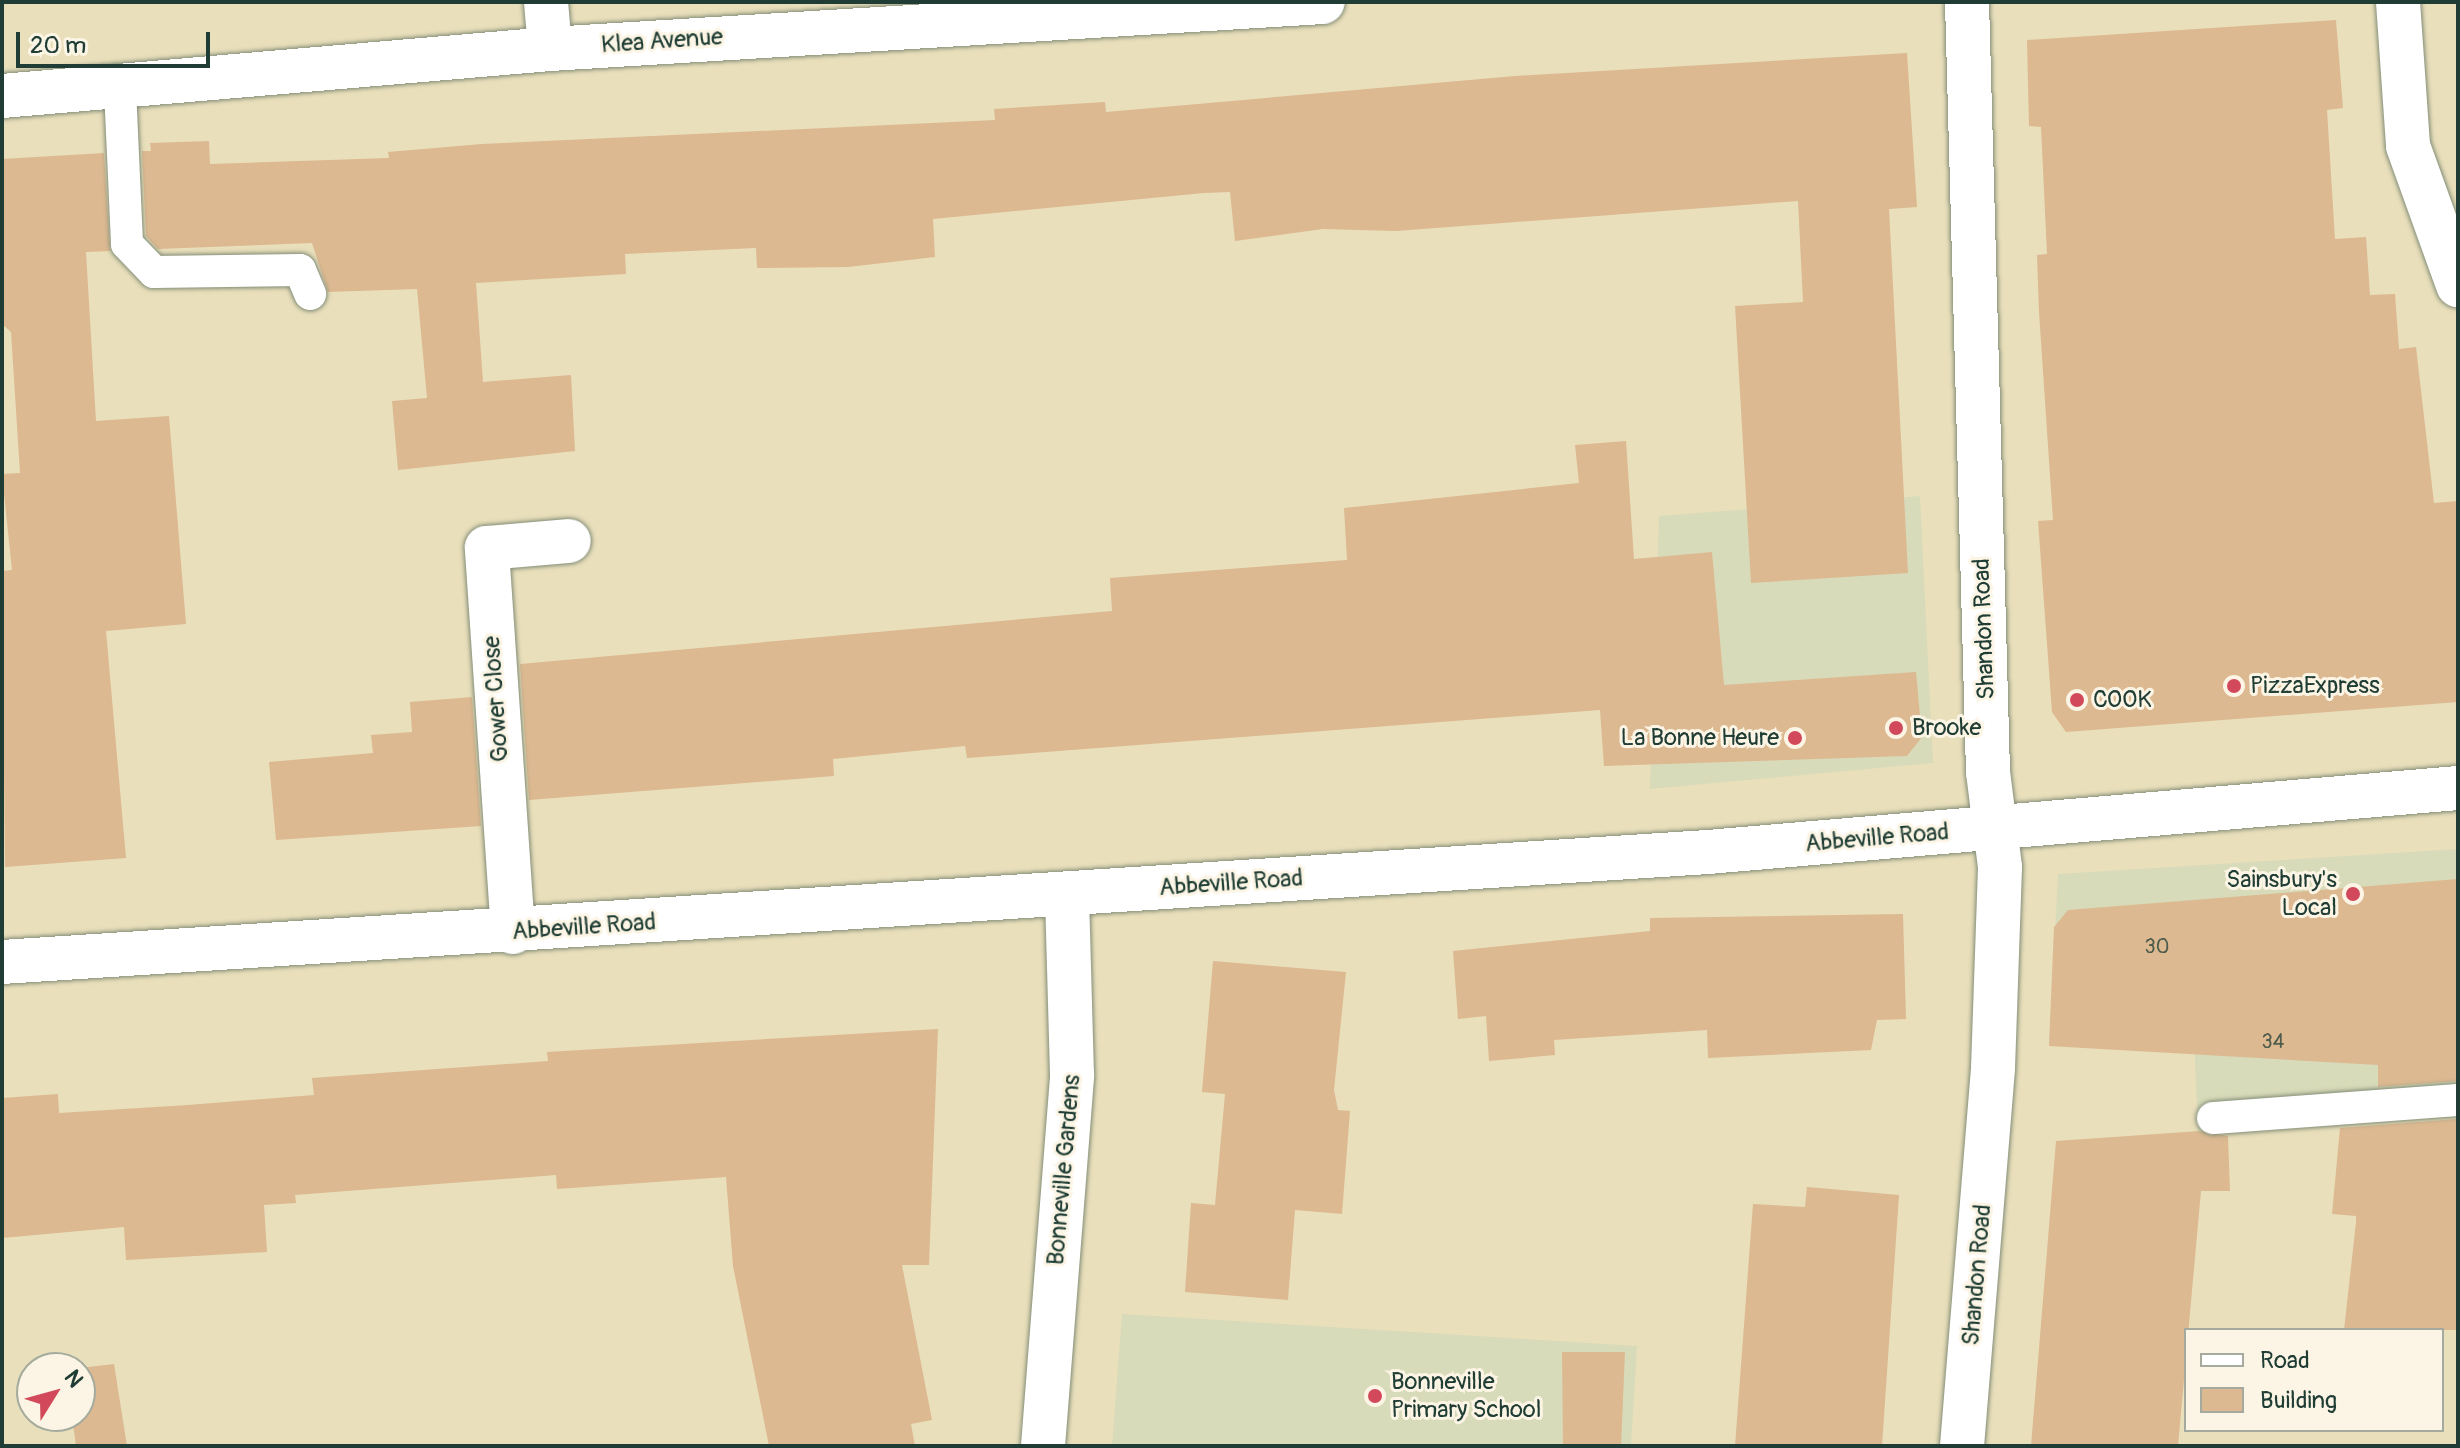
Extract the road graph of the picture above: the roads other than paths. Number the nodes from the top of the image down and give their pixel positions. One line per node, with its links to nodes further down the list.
1 (546, 2): 6 (street)
2 (1323, 2): 5 (street, Klea Avenue)
3 (1967, 2): 13 (street, Shandon Road)
4 (2398, 2): 9 (street)
5 (1160, 6): 6 (street, Klea Avenue)
6 (550, 49): 7 (street, Klea Avenue)
7 (120, 89): 8 (street, Klea Avenue); 10 (lane)
8 (2, 96)
9 (2458, 285)
10 (310, 294)
11 (569, 541): 15 (street, Gower Close)
12 (2458, 788): 13 (street, Abbeville Road)
13 (1997, 828): 14 (street, Abbeville Road); 20 (street, Shandon Road)
14 (1067, 894): 15 (street, Abbeville Road); 19 (street, Bonneville Gardens)
15 (513, 932): 16 (street, Abbeville Road)
16 (2, 962)
17 (2458, 1100): 18 (lane)
18 (2213, 1118)
19 (1043, 1446)
20 (1962, 1446)

